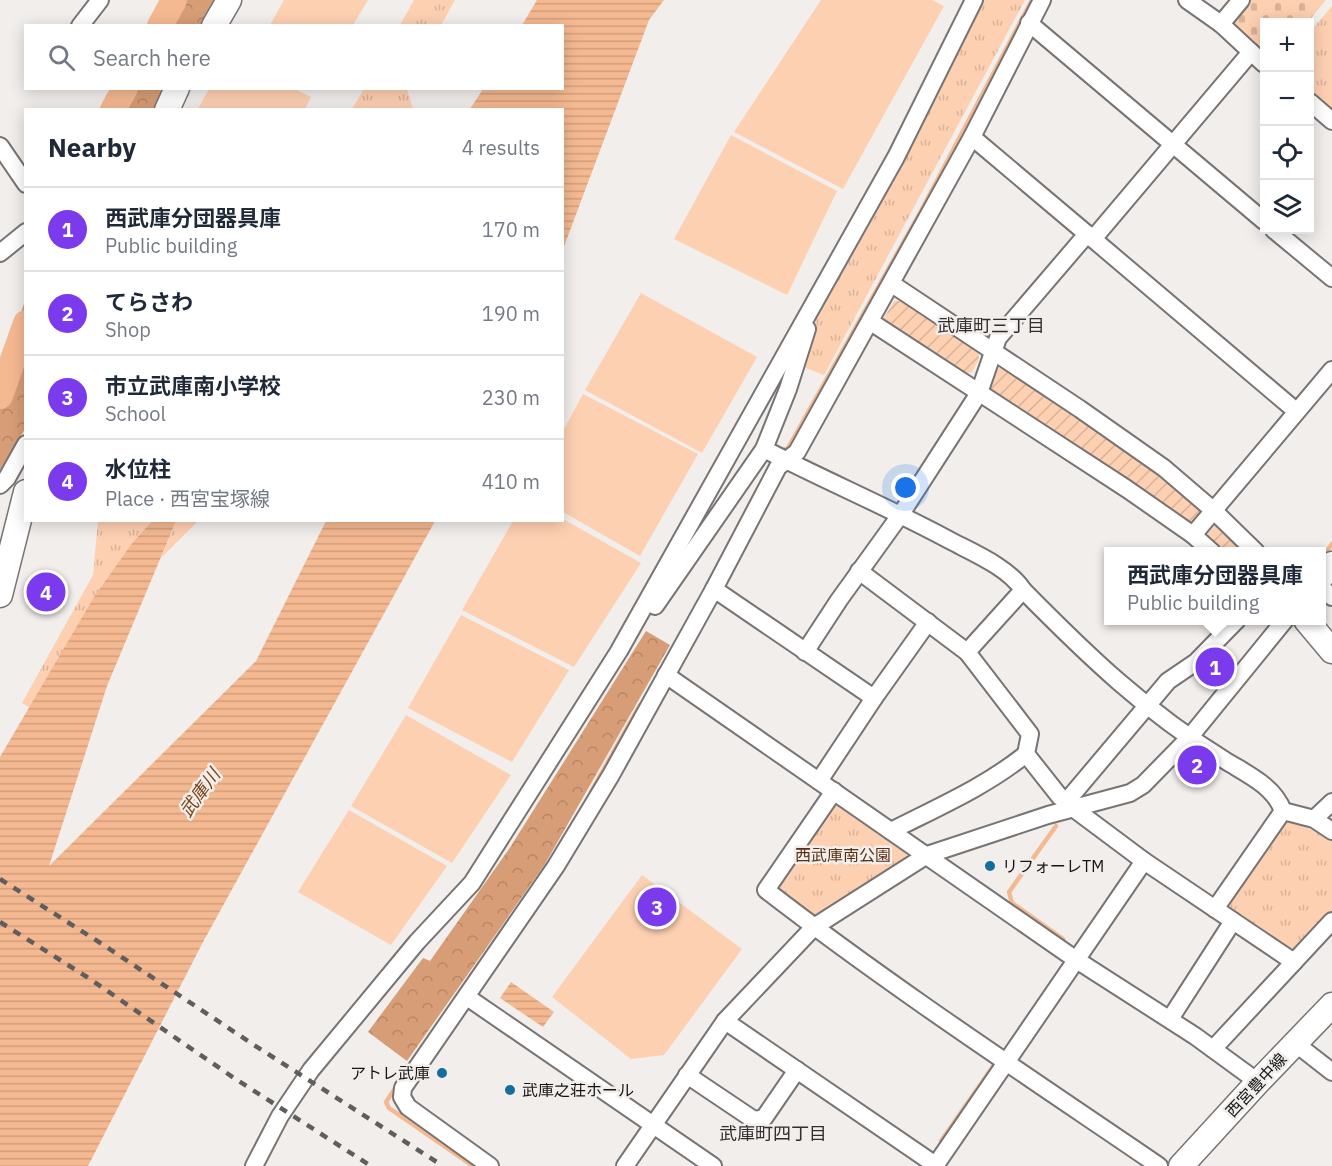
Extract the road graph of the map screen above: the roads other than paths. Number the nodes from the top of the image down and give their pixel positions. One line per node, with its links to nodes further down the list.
1 (99, 0): 8 (street)
2 (229, 0): 9 (main road)
3 (974, 0): 28 (street)
4 (1042, 0): 7 (street)
5 (1188, 0): 10 (street)
6 (1241, 0): 10 (street)
7 (1029, 23): 17 (street); 18 (street)
8 (81, 24)
9 (215, 24)
10 (1221, 24): 11 (street)
11 (1251, 52): 12 (street); 18 (street)
12 (1260, 60)
13 (176, 90): 15 (main road)
14 (1314, 105): 16 (street)
15 (168, 108)
16 (1332, 121)
17 (972, 137): 24 (street); 27 (street)
18 (1172, 144): 21 (street); 24 (street)
19 (2, 156): 20 (street)
20 (24, 181)
21 (1260, 218)
22 (24, 234): 25 (street)
23 (1279, 234): 26 (street)
24 (1090, 236): 30 (street); 33 (street)
25 (0, 253)
26 (1332, 278)
27 (892, 284): 29 (street); 30 (street)
28 (813, 303): 35 (street); 54 (street)
29 (871, 322): 32 (street); 36 (street)
30 (993, 350): 32 (street); 39 (street)
31 (1332, 370): 33 (street)
32 (979, 393): 40 (street); 41 (street)
33 (1296, 411): 39 (street)
34 (24, 448): 37 (street)
35 (764, 449): 36 (street); 54 (street)
36 (787, 460): 40 (street); 47 (street)
37 (0, 485)
38 (24, 499): 45 (main road)
39 (1213, 510): 41 (street); 44 (street)
40 (901, 514): 46 (street); 48 (street)
41 (1193, 535): 43 (street)
42 (0, 543): 45 (street)
43 (1206, 547)
44 (1251, 547)
45 (5, 568): 49 (main road)
46 (859, 571): 50 (street); 56 (street)
47 (714, 589): 56 (street); 58 (street)
48 (1023, 590): 57 (street); 60 (street)
49 (0, 595)
50 (928, 622): 57 (street); 59 (street)
51 (1233, 625): 60 (street)
52 (1282, 625): 61 (street)
53 (1309, 625): 55 (main road)
54 (619, 651): 91 (street)
55 (1332, 651)
56 (805, 652): 59 (street)
57 (967, 652): 62 (street)
58 (666, 675): 63 (street); 79 (street)
59 (874, 698): 63 (street)
60 (1146, 706): 61 (street); 66 (street)
61 (1189, 738): 66 (street); 67 (street)
62 (1026, 754): 66 (street); 69 (street)
63 (819, 781): 64 (street)
64 (834, 791): 69 (street); 76 (street)
65 (1332, 802): 68 (street)
66 (1070, 805): 71 (street); 72 (street)
67 (1283, 811): 68 (street); 73 (street)
68 (1314, 819): 70 (street)
69 (891, 831): 71 (street)
70 (1332, 831)
71 (927, 855): 76 (street); 77 (street)
72 (1144, 861): 73 (street); 77 (street)
73 (1215, 909): 74 (street)
74 (1233, 921): 78 (street); 81 (street)
75 (1332, 921): 78 (street)
76 (814, 927): 82 (street); 85 (street)
77 (1075, 959): 81 (street); 85 (street)
78 (1294, 962): 84 (street)
79 (467, 997): 90 (street); 92 (street)
80 (1332, 1005): 83 (main road, 西宮豊中線)
81 (1170, 1019): 84 (street)
82 (725, 1021): 86 (street); 88 (street)
83 (1295, 1043): 87 (street); 89 (main road, 西宮豊中線)
84 (1213, 1049): 89 (street)
85 (1006, 1062): 95 (street); 96 (street)
86 (797, 1070): 88 (street); 95 (street)
87 (1332, 1072)
88 (687, 1075): 90 (street)
89 (1258, 1082): 97 (main road, 西宮豊中線)
90 (653, 1125): 93 (street); 94 (street)
91 (254, 1166)
92 (490, 1166)
93 (625, 1166)
94 (713, 1166)
95 (936, 1166)
96 (1159, 1166)
97 (1181, 1166)

